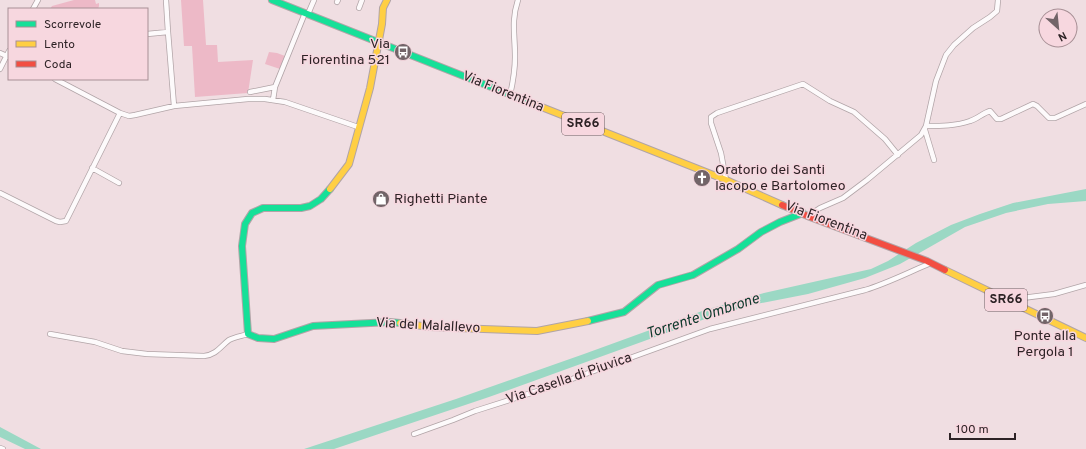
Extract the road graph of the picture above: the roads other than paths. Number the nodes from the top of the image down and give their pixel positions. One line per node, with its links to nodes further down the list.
1 (166, 0): 10 (street)
2 (272, 0): 9 (street, Via Fiorentina / SR66)
3 (314, 0): 9 (street)
4 (362, 0): 8 (street)
5 (387, 0): 12 (street)
6 (518, 0): 19 (street)
7 (998, 0): 25 (street)
8 (359, 8)
9 (306, 13): 12 (street, Via Fiorentina / SR66); 17 (street)
10 (168, 32): 11 (street); 22 (street)
11 (148, 34)
12 (378, 42): 19 (street, Via Fiorentina / SR66); 24 (street)
13 (0, 53): 14 (street)
14 (8, 57): 15 (street)
15 (0, 69)
16 (57, 80): 23 (street)
17 (275, 87): 18 (street); 20 (street)
18 (250, 92)
19 (510, 95): 30 (street, Via Fiorentina / SR66)
20 (273, 100): 22 (street); 24 (street)
21 (1086, 104): 25 (street)
22 (174, 106): 23 (street)
23 (120, 113): 29 (street)
24 (358, 127): 40 (street)
25 (925, 128): 26 (street); 27 (street)
26 (898, 155): 28 (street); 35 (street)
27 (934, 160)
28 (723, 164): 30 (street); 31 (street)
29 (92, 168): 32 (street); 33 (street)
30 (714, 176): 31 (street, Via Fiorentina / SR66)
31 (726, 180): 34 (street, Via Fiorentina / SR66)
32 (119, 183)
33 (0, 193)
34 (803, 214): 35 (street, Via Fiorentina / SR66); 40 (street, Via del Malallevo)
35 (810, 217): 36 (street, Via Fiorentina / SR66)
36 (929, 262): 38 (street, Via Fiorentina / SR66); 42 (street, Via Casella di Piuvica)
37 (1086, 285): 38 (street)
38 (1006, 300): 41 (street, Via Fiorentina / SR66)
39 (50, 334): 40 (street)
40 (248, 334)
41 (1086, 338)
42 (414, 434)
43 (0, 448): 44 (street)
44 (3, 449)

